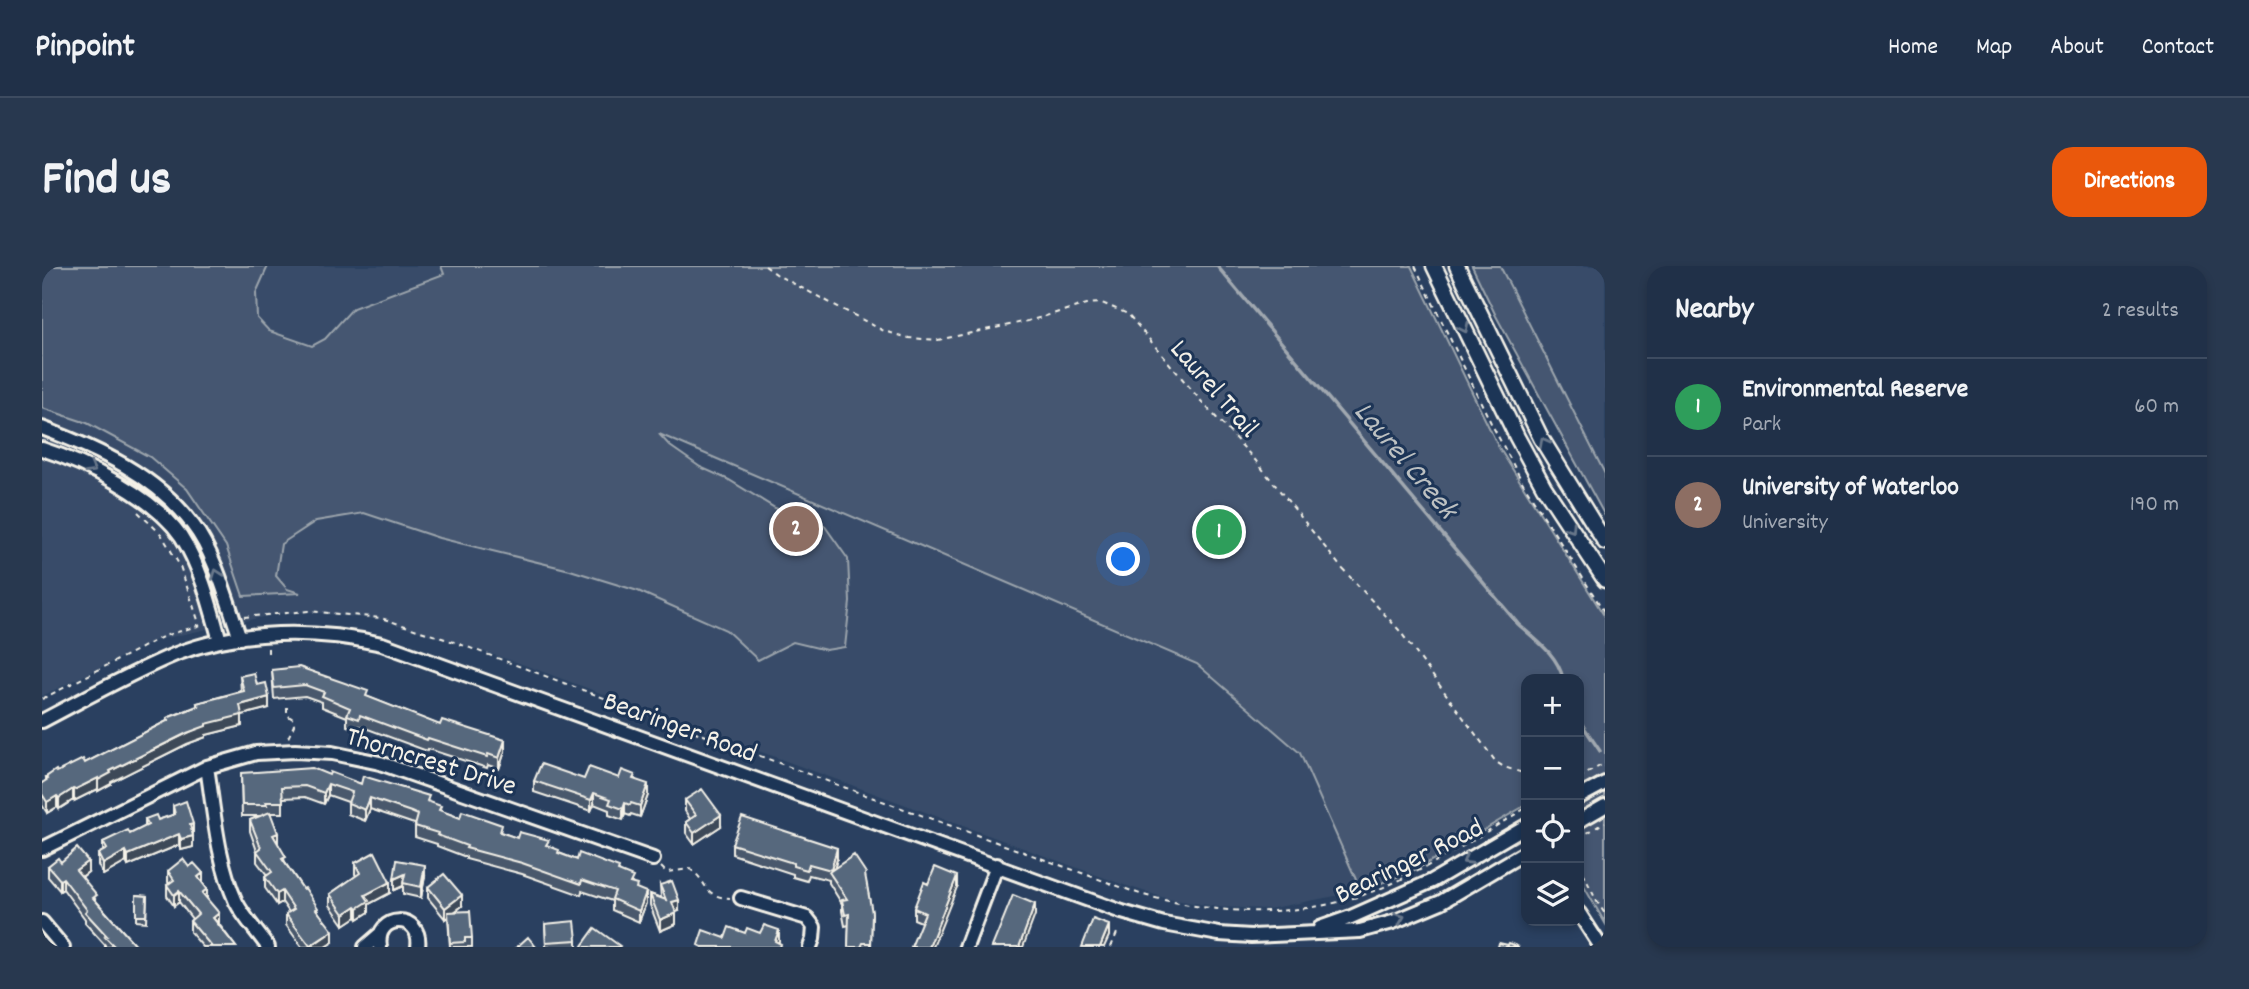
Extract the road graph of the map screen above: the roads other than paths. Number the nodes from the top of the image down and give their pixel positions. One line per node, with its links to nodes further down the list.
1 (1434, 266): 6 (main road, one-way to 6)
2 (1457, 266): 5 (main road, one-way to 2)
3 (42, 428): 7 (street, one-way to 3)
4 (42, 449): 8 (street, one-way to 8)
5 (1605, 542)
6 (1605, 580)
7 (240, 638): 8 (street, Bearinger Road); 19 (street, Bearinger Road)
8 (220, 641): 9 (street, Bearinger Road)
9 (42, 721)
10 (207, 767): 16 (street, Thorncrest Drive); 18 (street, Thorncrest Drive); 26 (street)
11 (1605, 783): 12 (street)
12 (1584, 794)
13 (1605, 806): 14 (street)
14 (1584, 818)
15 (1521, 829): 23 (street, Bearinger Road, one-way to 23)
16 (42, 849)
17 (1521, 855): 23 (street, Bearinger Road, one-way to 17)
18 (653, 859)
19 (997, 865): 23 (street, Bearinger Road); 30 (street)
20 (741, 898): 29 (street)
21 (1584, 920): 31 (street)
22 (42, 922): 25 (street)
23 (1310, 932)
24 (380, 941): 27 (street); 28 (street)
25 (63, 947)
26 (268, 947)
27 (365, 947)
28 (418, 947)
29 (810, 947)
30 (966, 947)
31 (1601, 947)

